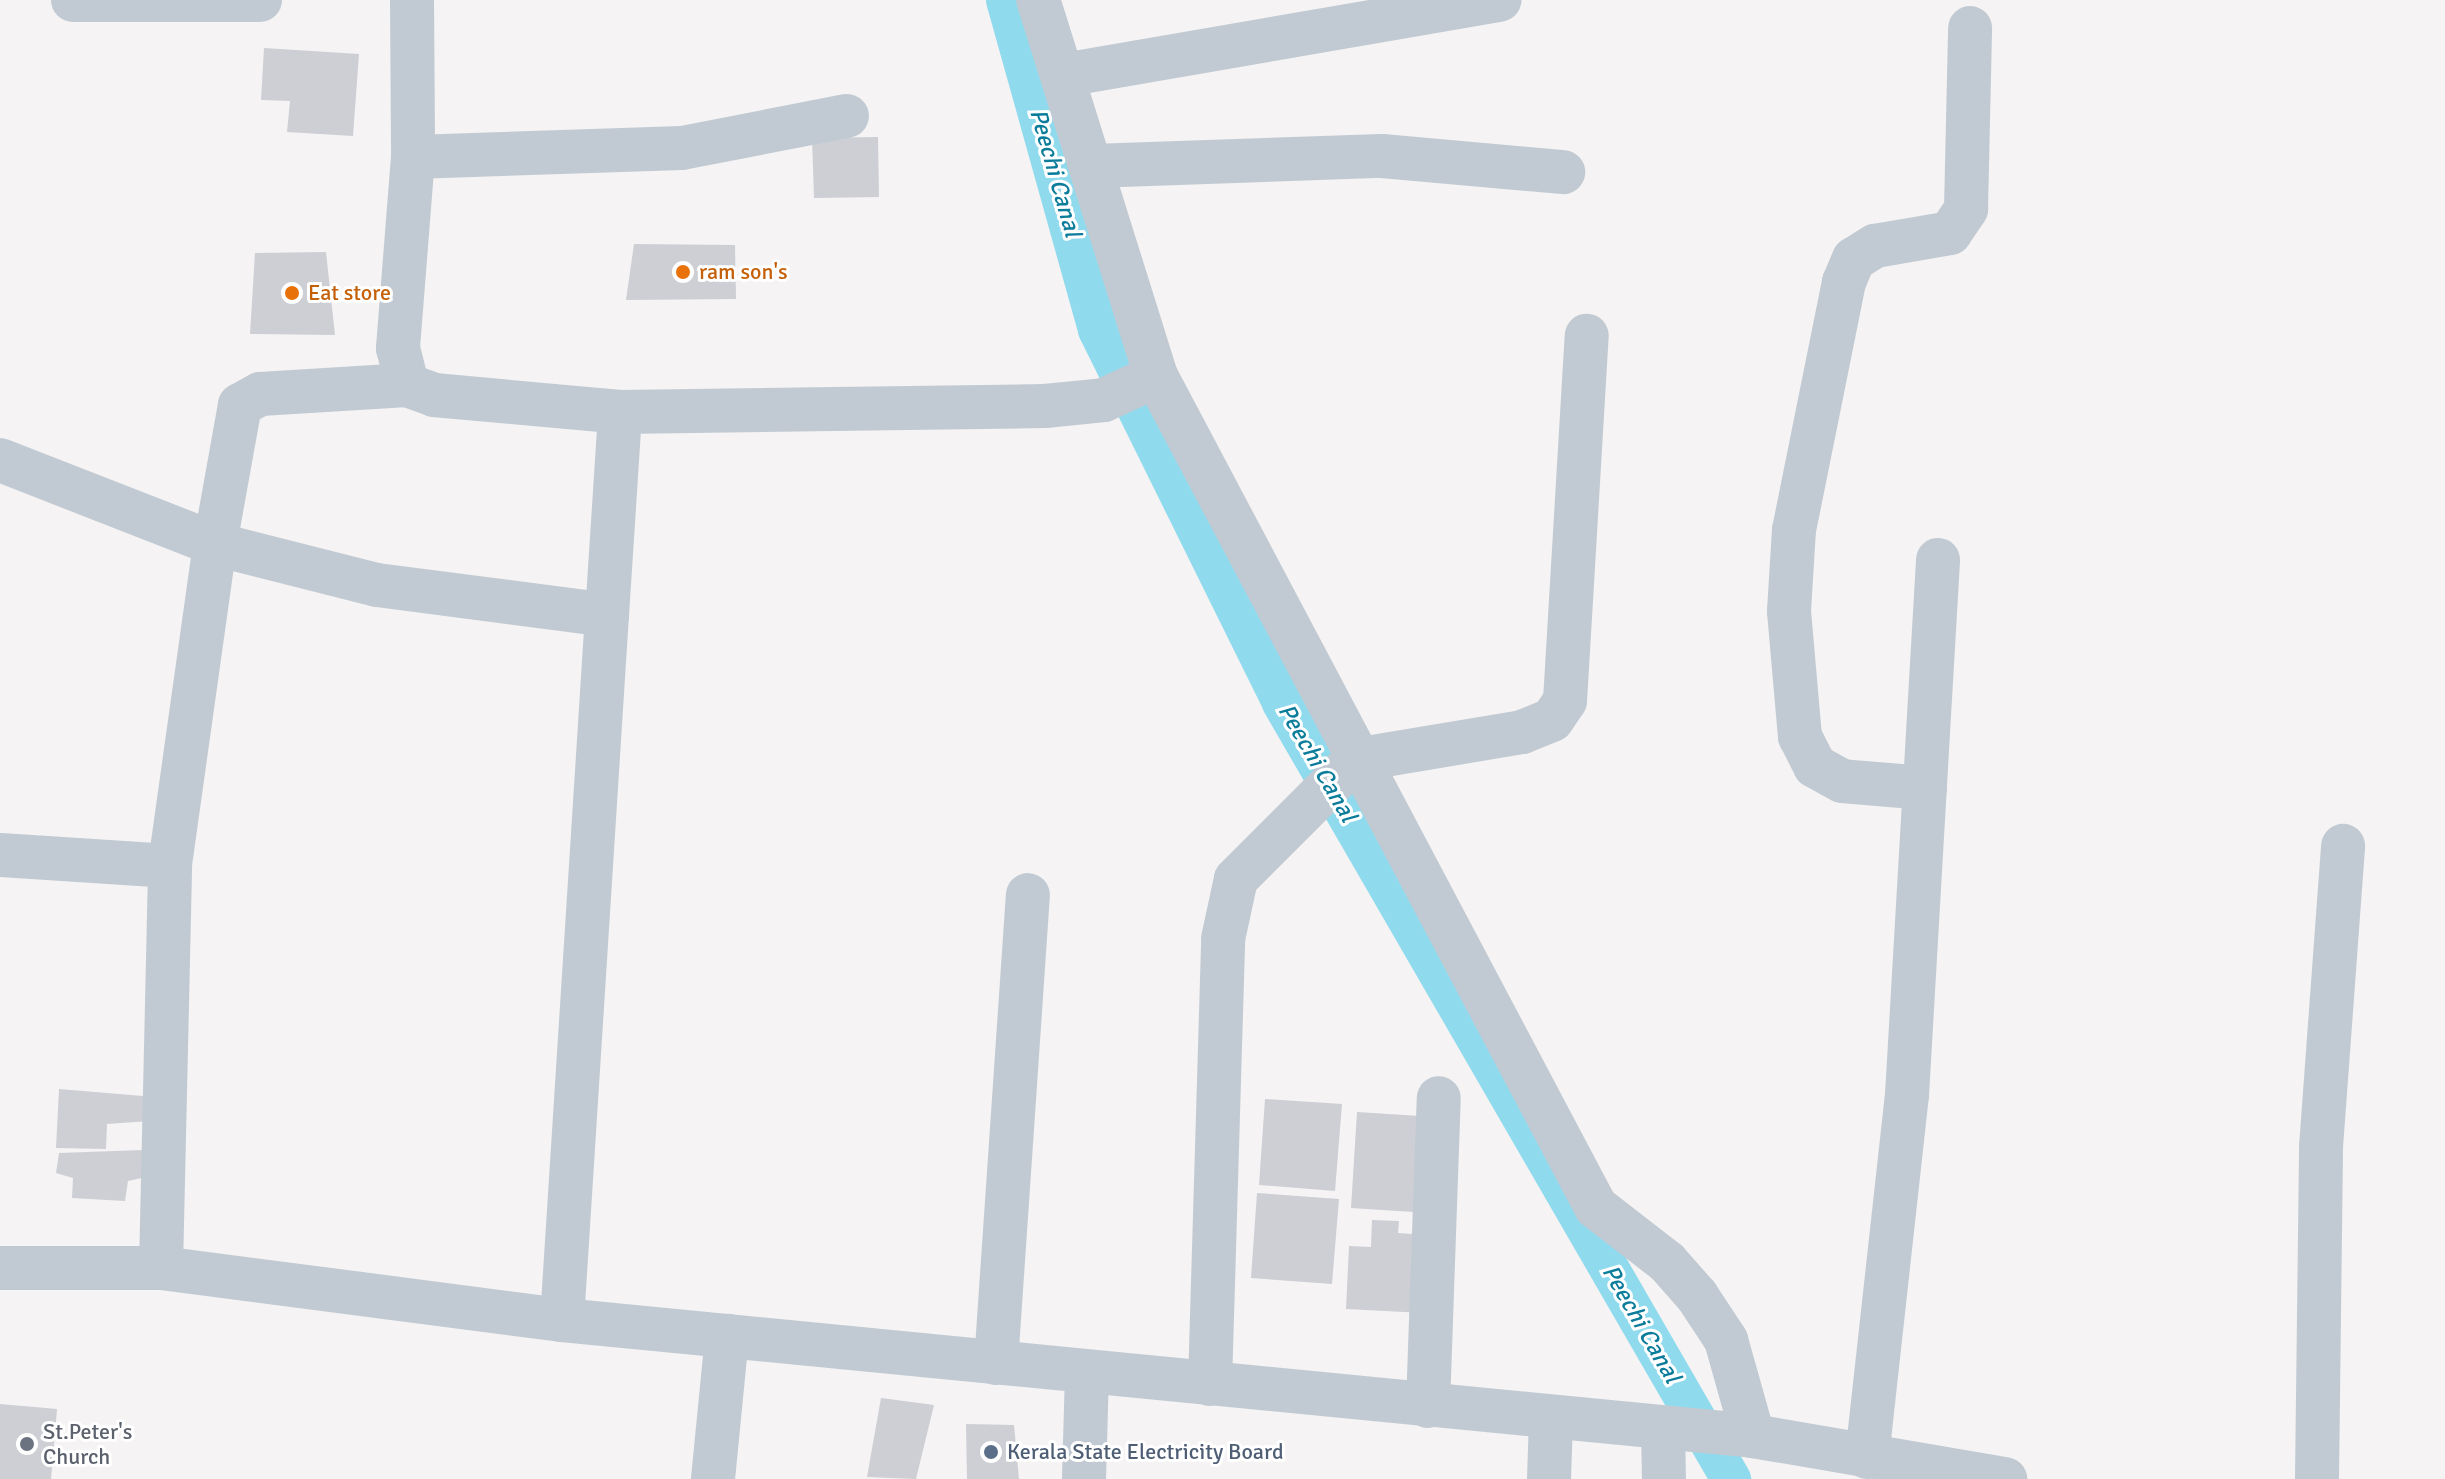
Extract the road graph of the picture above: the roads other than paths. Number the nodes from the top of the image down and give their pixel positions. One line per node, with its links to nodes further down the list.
1 (73, 0): 2 (street)
2 (260, 0)
3 (412, 0): 9 (street)
4 (1038, 0): 7 (street)
5 (1500, 0): 7 (street)
6 (1970, 28): 21 (street)
7 (1064, 75): 10 (street)
8 (847, 116): 9 (street)
9 (413, 157): 13 (street)
10 (1092, 166): 11 (street); 14 (street)
11 (1563, 172)
12 (1587, 336): 20 (street)
13 (407, 385): 15 (street); 17 (street)
14 (1134, 386): 15 (street); 20 (street)
15 (620, 412): 19 (street)
16 (0, 460): 17 (street)
17 (215, 544): 19 (street); 24 (street)
18 (1938, 560): 21 (street)
19 (607, 615): 29 (street)
20 (1355, 760): 33 (street); 36 (street)
21 (1925, 788): 37 (street)
22 (2343, 846): 43 (street)
23 (0, 855): 24 (street)
24 (170, 866): 28 (street)
25 (1028, 895): 31 (street)
26 (1439, 1098): 34 (street)
27 (0, 1268): 28 (street)
28 (161, 1268): 29 (street)
29 (562, 1320): 30 (street)
30 (727, 1336): 31 (street); 38 (street)
31 (996, 1363): 32 (street)
32 (1087, 1372): 33 (street); 39 (street)
33 (1210, 1384): 34 (street)
34 (1428, 1406): 35 (street)
35 (1551, 1418): 36 (street); 40 (street)
36 (1707, 1433): 37 (street); 41 (street)
37 (1867, 1457): 42 (street)
38 (713, 1479)
39 (1084, 1479)
40 (1549, 1479)
41 (1664, 1479)
42 (2005, 1479)
43 (2317, 1479)

